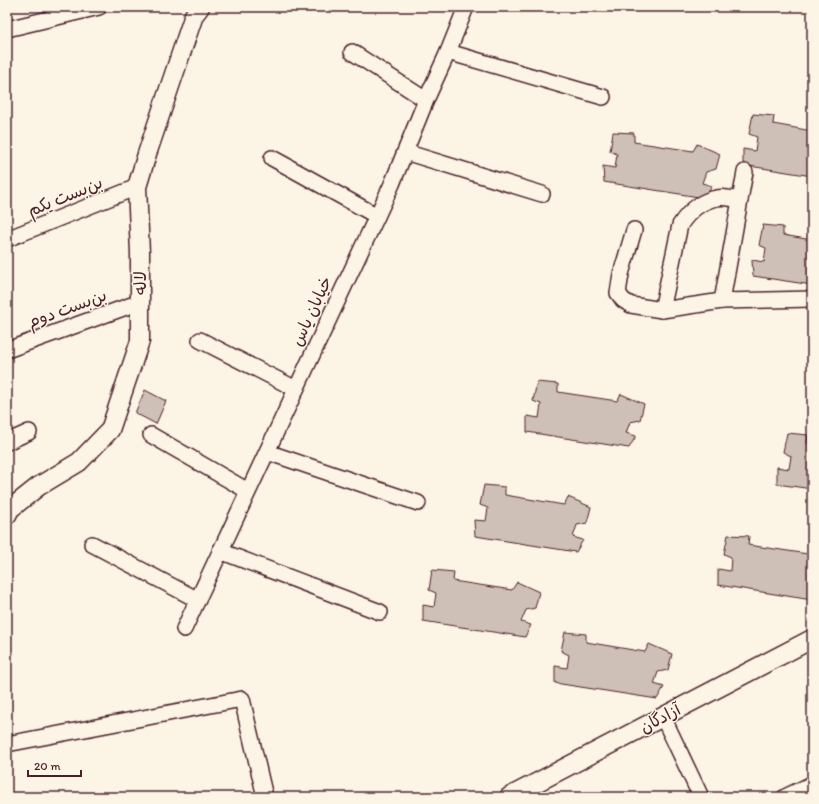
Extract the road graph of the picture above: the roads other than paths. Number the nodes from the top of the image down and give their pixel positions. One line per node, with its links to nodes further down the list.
1 (99, 7): 4 (street)
2 (200, 7): 12 (street, لاله)
3 (466, 7): 6 (street, خیابان یاس)
4 (7, 29)
5 (352, 52): 8 (street)
6 (448, 52): 7 (street); 8 (street, خیابان یاس)
7 (603, 97)
8 (426, 100): 9 (street, خیابان یاس)
9 (405, 152): 13 (street); 15 (street, خیابان یاس)
10 (272, 158): 15 (street)
11 (745, 172): 14 (street)
12 (137, 187): 17 (street, بن‌بست یکم); 20 (street, لاله)
13 (542, 194)
14 (740, 200): 19 (street); 21 (street)
15 (377, 216): 24 (street, خیابان یاس)
16 (634, 230): 21 (street)
17 (7, 239)
18 (812, 299): 19 (street)
19 (722, 301): 21 (street)
20 (140, 302): 23 (street, بن‌بست دوم); 31 (street, لاله)
21 (662, 310)
22 (200, 340): 24 (street)
23 (7, 350)
24 (296, 389): 28 (street, خیابان یاس)
25 (29, 432): 27 (street)
26 (151, 435): 29 (street)
27 (7, 442)
28 (267, 452): 29 (street, خیابان یاس); 30 (street)
29 (248, 491): 33 (street, خیابان یاس)
30 (418, 503)
31 (7, 516)
32 (92, 544): 34 (street)
33 (220, 551): 34 (street, خیابان یاس); 35 (street)
34 (198, 600): 36 (street, خیابان یاس)
35 (380, 612)
36 (184, 629)
37 (812, 639): 38 (street, آزادگان)
38 (663, 717): 42 (street, آزادگان); 43 (street)
39 (7, 744): 41 (street)
40 (812, 784): 44 (street)
41 (265, 797)
42 (509, 797)
43 (701, 797)
44 (785, 797)

